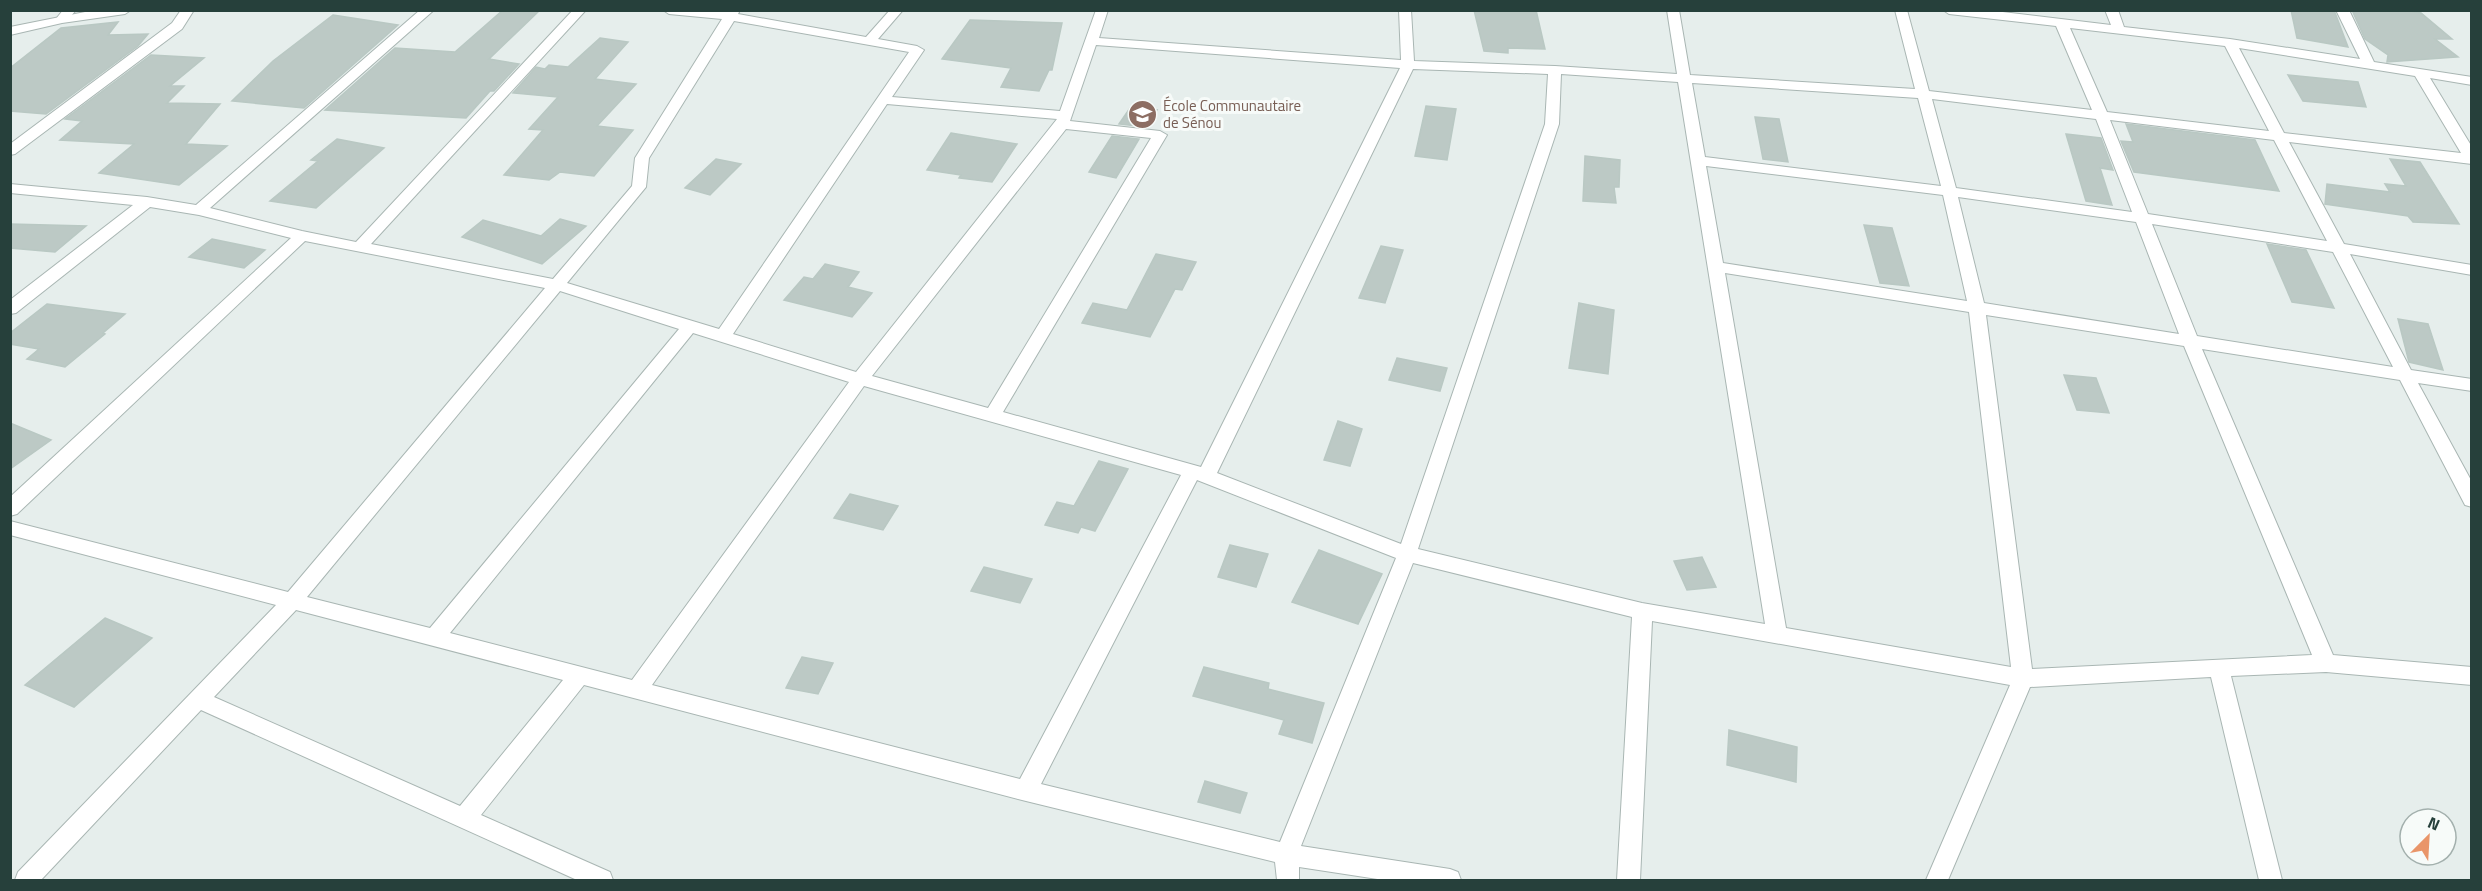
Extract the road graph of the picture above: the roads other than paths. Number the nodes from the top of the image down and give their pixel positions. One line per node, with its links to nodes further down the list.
1 (125, 10): 16 (street)
2 (188, 10): 34 (street)
3 (428, 10): 40 (street)
4 (580, 10): 44 (street)
5 (669, 10): 15 (street)
6 (897, 10): 20 (street)
7 (1102, 10): 21 (street)
8 (1405, 10): 24 (street)
9 (1673, 10): 27 (street)
10 (1901, 10): 29 (street)
11 (1948, 10): 14 (street)
12 (2111, 10): 18 (street)
13 (2342, 10): 23 (street)
14 (1970, 12): 17 (street)
15 (732, 13): 20 (street); 47 (street)
16 (66, 15): 19 (street)
17 (2061, 23): 18 (street); 31 (street)
18 (2119, 30): 22 (street)
19 (10, 31)
20 (869, 41): 30 (street)
21 (1091, 41): 24 (street); 32 (street)
22 (2230, 43): 23 (street); 33 (street)
23 (2369, 64): 26 (street)
24 (1408, 65): 25 (street); 57 (street)
25 (1555, 70): 27 (street); 61 (street)
26 (2419, 72): 28 (street); 35 (street)
27 (1685, 79): 29 (street); 36 (street)
28 (2472, 81)
29 (1924, 94): 31 (street); 38 (street)
30 (883, 100): 32 (street); 51 (street)
31 (2101, 114): 33 (street); 41 (street)
32 (1064, 120): 54 (street); 56 (street)
33 (2278, 135): 35 (street); 43 (street)
34 (10, 151)
35 (2471, 159)
36 (1698, 161): 38 (street); 45 (street)
37 (10, 189): 39 (street)
38 (1949, 190): 41 (street); 48 (street)
39 (147, 202): 40 (street); 49 (street)
40 (199, 210): 42 (street)
41 (2143, 219): 43 (street); 52 (street)
42 (303, 236): 44 (street); 59 (street)
43 (2337, 246): 46 (street); 53 (street)
44 (360, 247): 47 (street)
45 (1716, 267): 48 (street); 64 (street)
46 (2472, 270)
47 (557, 285): 50 (street); 62 (street)
48 (1977, 307): 52 (street); 70 (street)
49 (10, 309)
50 (690, 326): 51 (street); 65 (street)
51 (723, 336): 54 (street)
52 (2190, 340): 53 (street); 66 (street)
53 (2405, 374): 55 (street); 58 (street)
54 (860, 380): 56 (street); 71 (street)
55 (2472, 385)
56 (992, 416): 57 (street)
57 (1199, 473): 61 (street); 73 (street)
58 (2472, 500)
59 (10, 509)
60 (10, 528): 62 (street)
61 (1407, 554): 63 (street); 75 (street)
62 (291, 601): 65 (street); 72 (street)
63 (1642, 611): 64 (street); 80 (street)
64 (1777, 635): 70 (street)
65 (434, 638): 68 (street)
66 (2326, 663): 67 (street); 69 (street)
67 (2219, 668): 70 (street); 82 (street)
68 (580, 675): 71 (street); 74 (street)
69 (2472, 676)
70 (2023, 678): 81 (street)
71 (637, 690): 73 (street)
72 (198, 699): 74 (street); 76 (street)
73 (1026, 791): 75 (street)
74 (464, 818): 77 (street)
75 (1286, 854): 78 (street); 79 (street)
76 (26, 880)
77 (602, 880)
78 (1288, 880)
79 (1450, 880)
80 (1628, 880)
81 (1937, 880)
82 (2271, 880)

